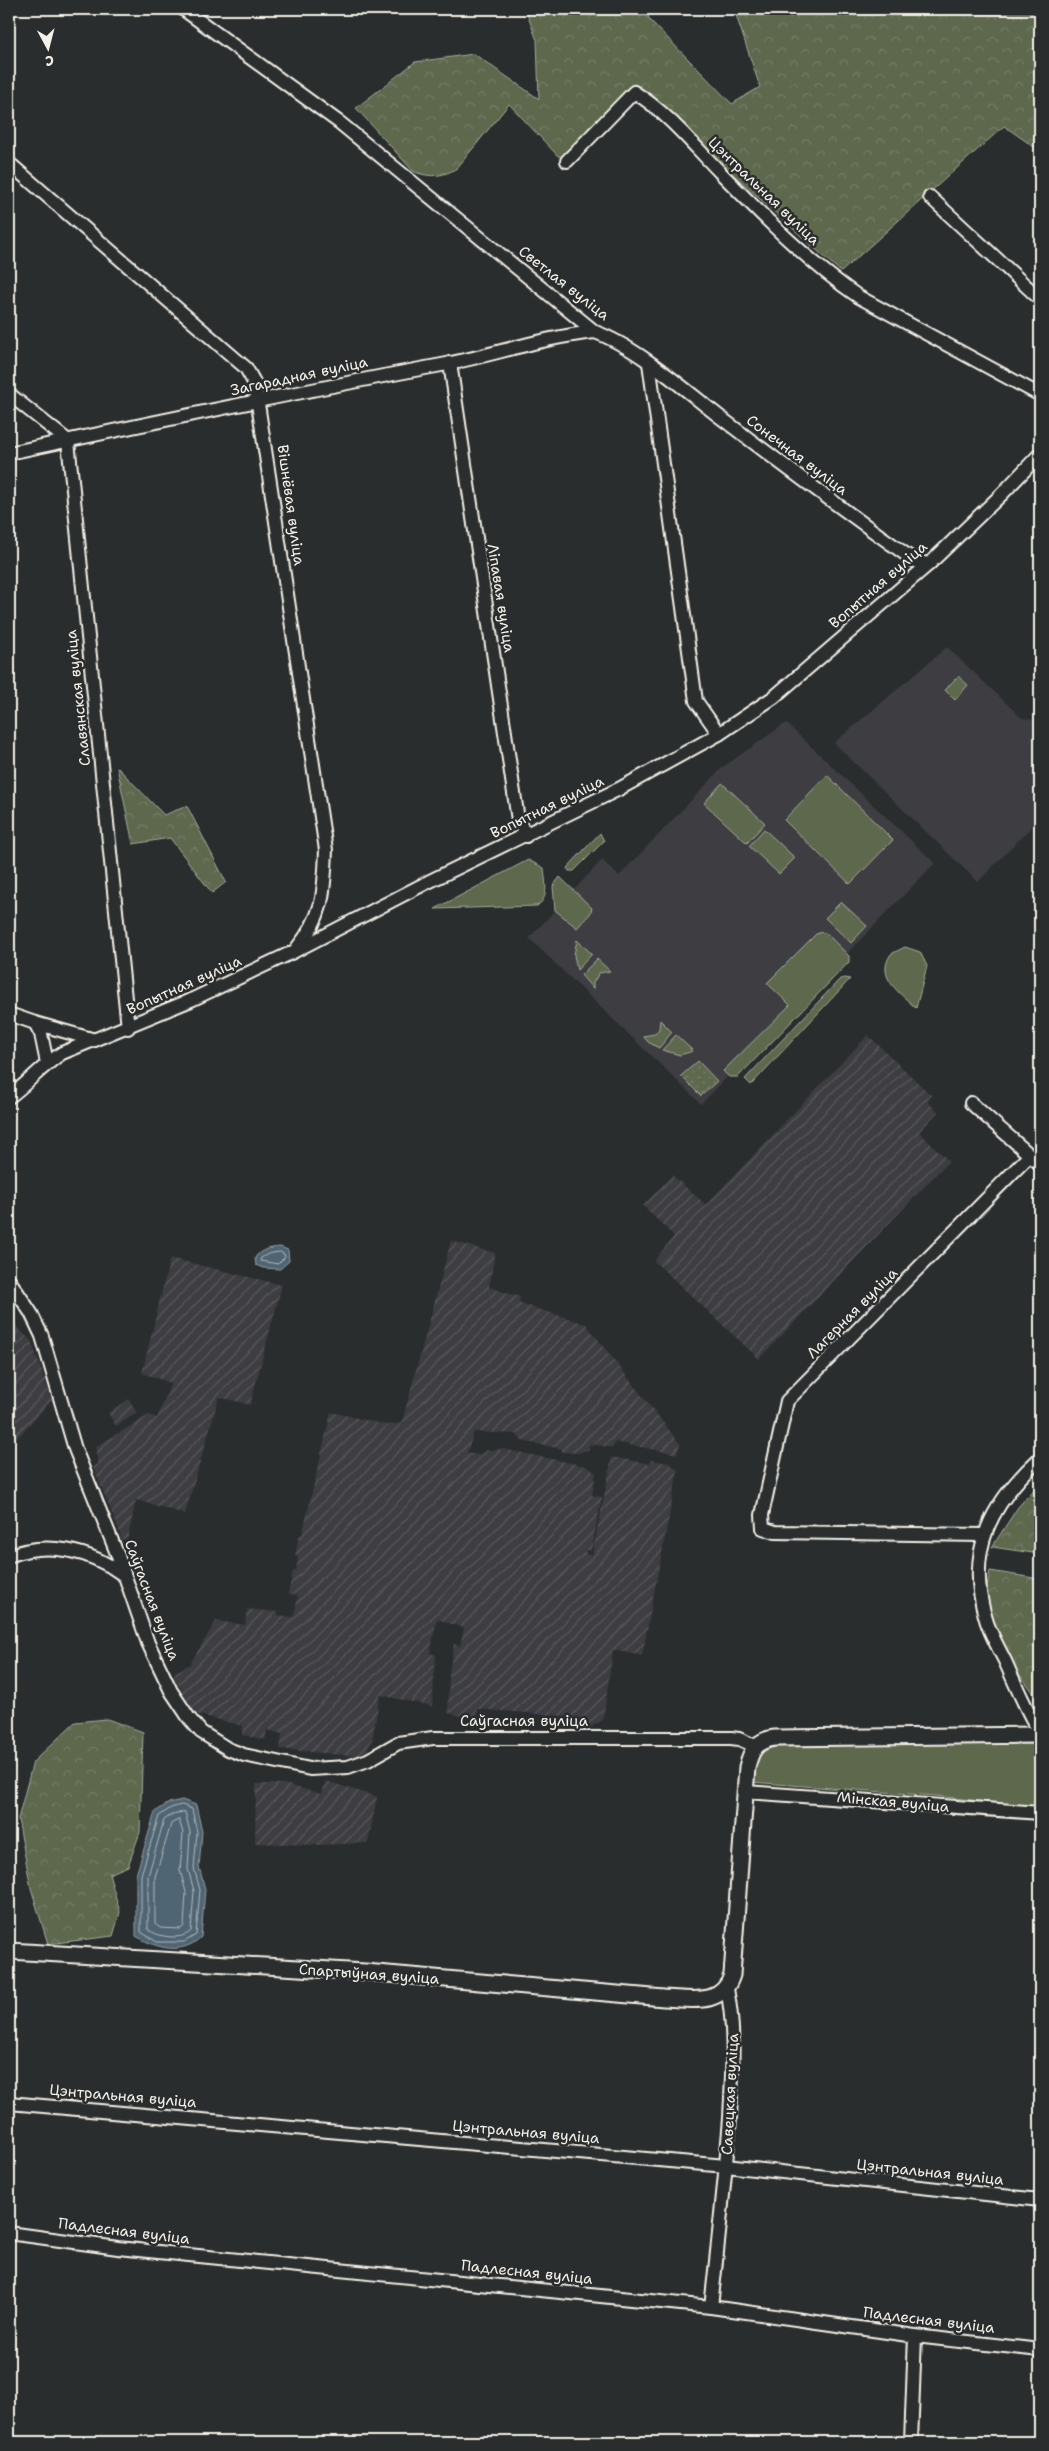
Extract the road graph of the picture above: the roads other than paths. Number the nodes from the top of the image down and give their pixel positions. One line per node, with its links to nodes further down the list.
1 (184, 9): 6 (street, Светлая вуліца)
2 (566, 161): 10 (street, Цэнтральная вуліца)
3 (9, 164): 11 (street, Вішнёвая вуліца)
4 (930, 197): 5 (street)
5 (1040, 299)
6 (595, 332): 7 (street, Загарадная вуліца); 8 (street, Светлая вуліца)
7 (450, 363): 11 (street, Загарадная вуліца); 17 (street, Ліпавая вуліца)
8 (650, 363): 15 (street, Сонечная вуліца); 16 (street)
9 (9, 394): 12 (street)
10 (1040, 394)
11 (259, 401): 12 (street, Загарадная вуліца); 18 (street, Вішнёвая вуліца)
12 (68, 441): 13 (street, Загарадная вуліца); 21 (street, Славянская вуліца)
13 (9, 454)
14 (1040, 454): 15 (street, Вопытная вуліца)
15 (929, 564): 16 (street, Вопытная вуліца)
16 (719, 734): 17 (street, Вопытная вуліца)
17 (526, 836): 18 (street, Вопытная вуліца)
18 (295, 951): 21 (street, Вопытная вуліца)
19 (9, 1014): 20 (street)
20 (35, 1023): 22 (street); 23 (street)
21 (128, 1028): 22 (street, Вопытная вуліца)
22 (96, 1040): 23 (street, Вопытная вуліца)
23 (47, 1063): 24 (street, Вопытная вуліца)
24 (9, 1097)
25 (971, 1103): 26 (street)
26 (1038, 1162): 29 (street, Лагерная вуліца)
27 (9, 1280): 31 (street, Саўгасная вуліца)
28 (1040, 1458): 29 (street)
29 (983, 1535): 32 (street)
30 (9, 1556): 31 (street)
31 (122, 1574): 33 (street, Саўгасная вуліца)
32 (1040, 1734): 33 (main road)
33 (760, 1743): 34 (main road, Савецкая вуліца)
34 (746, 1792): 35 (street, Мінская вуліца); 37 (main road, Савецкая вуліца)
35 (1040, 1813)
36 (9, 1951): 37 (main road, Спартыўная вуліца)
37 (727, 1989): 39 (street, Савецкая вуліца)
38 (9, 2103): 39 (street, Цэнтральная вуліца)
39 (726, 2166): 40 (street, Цэнтральная вуліца); 42 (street, Савецкая вуліца)
40 (1040, 2200)
41 (9, 2233): 42 (street, Падлесная вуліца)
42 (711, 2307): 43 (street, Падлесная вуліца)
43 (915, 2336): 44 (street, Падлесная вуліца); 45 (street)
44 (1040, 2350)
45 (911, 2442)

